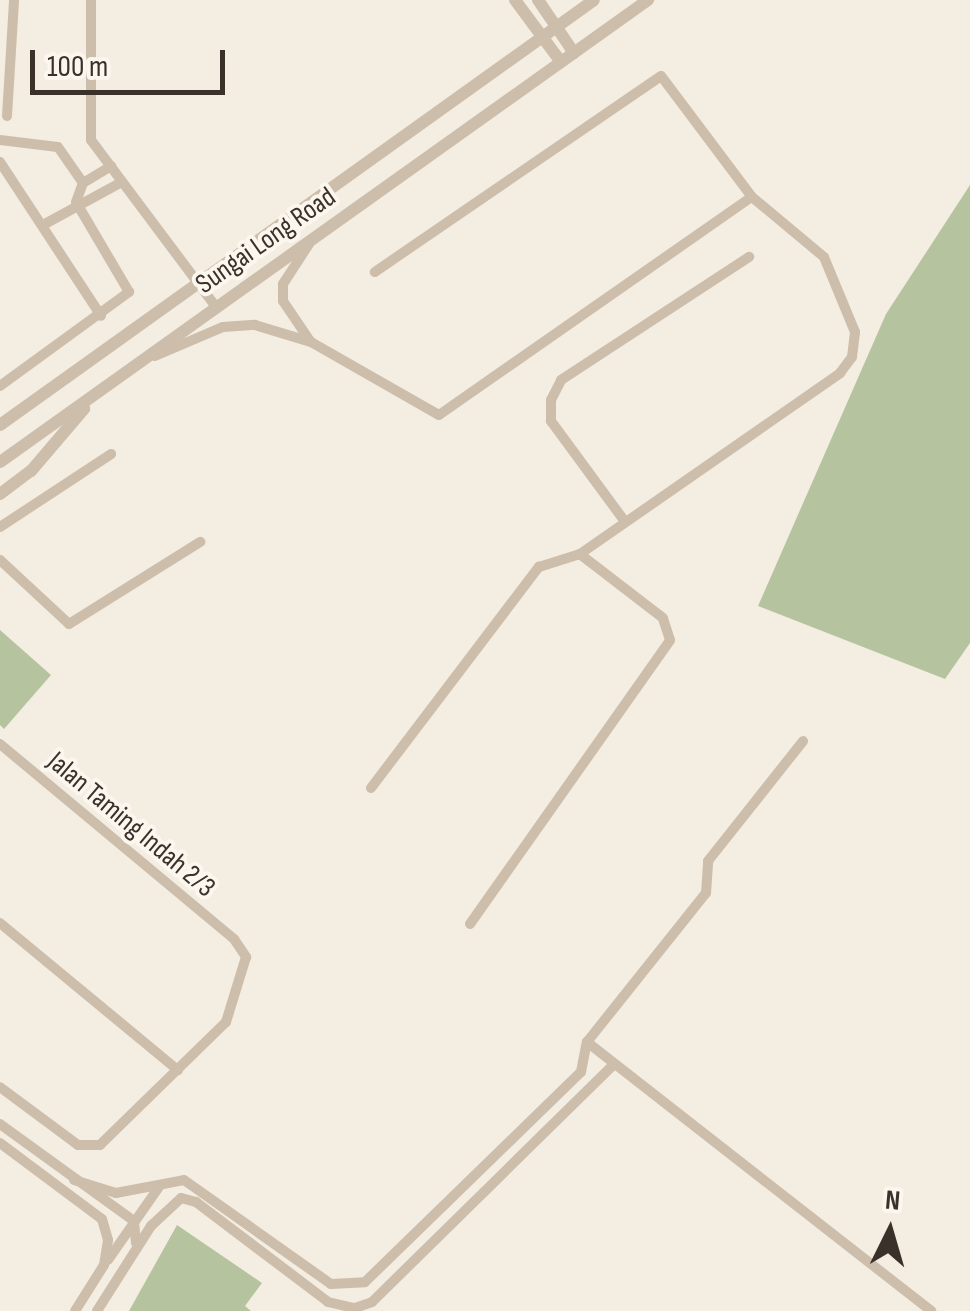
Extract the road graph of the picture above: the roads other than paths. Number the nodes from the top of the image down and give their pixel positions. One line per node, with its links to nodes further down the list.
1 (14, 0): 11 (street)
2 (91, 0): 14 (street)
3 (515, 0): 8 (street)
4 (538, 0): 7 (street)
5 (594, 0): 7 (street, Sungai Long Road)
6 (648, 0): 9 (street, Sungai Long Road)
7 (557, 26): 8 (street, Sungai Long Road); 9 (street)
8 (542, 36): 10 (street); 23 (street, Sungai Long Road)
9 (574, 53): 10 (street, Sungai Long Road)
10 (560, 62): 20 (street, Sungai Long Road)
11 (7, 116)
12 (0, 140): 16 (street)
13 (0, 162): 19 (street)
14 (111, 166): 15 (street); 16 (street)
15 (122, 182): 18 (street); 23 (street)
16 (84, 183): 18 (street)
17 (752, 198): 22 (street); 26 (street); 34 (street)
18 (76, 202): 19 (street); 25 (street)
19 (43, 225): 25 (street)
20 (312, 239): 24 (street, Sungai Long Road); 26 (street)
21 (750, 257): 34 (street)
22 (375, 272)
23 (199, 284): 24 (street); 30 (street, Sungai Long Road)
24 (216, 307): 27 (street, Sungai Long Road)
25 (101, 316): 28 (street)
26 (311, 342): 27 (street)
27 (140, 361): 29 (street, Sungai Long Road)
28 (0, 386)
29 (99, 392): 32 (street, Sungai Long Road); 33 (street)
30 (0, 426)
31 (111, 454): 35 (street)
32 (0, 462)
33 (0, 494)
34 (623, 519): 37 (street)
35 (0, 527)
36 (200, 542): 38 (street)
37 (580, 554): 41 (street); 43 (street)
38 (0, 560)
39 (802, 741): 44 (street)
40 (0, 744): 46 (street, Jalan Taming Indah 2/3)
41 (370, 788)
42 (0, 923): 46 (street)
43 (470, 924)
44 (587, 1042): 45 (street); 51 (street)
45 (612, 1065): 53 (street); 59 (street)
46 (178, 1070): 47 (street)
47 (0, 1087)
48 (0, 1124): 50 (street)
49 (0, 1142): 52 (street)
50 (74, 1180): 51 (street); 54 (street)
51 (160, 1187): 54 (street)
52 (102, 1219): 54 (street); 56 (street)
53 (152, 1226): 54 (street); 55 (street)
54 (133, 1229): 55 (street); 56 (street)
55 (135, 1249): 58 (street)
56 (104, 1265): 57 (street)
57 (75, 1311)
58 (97, 1311)
59 (931, 1311)

